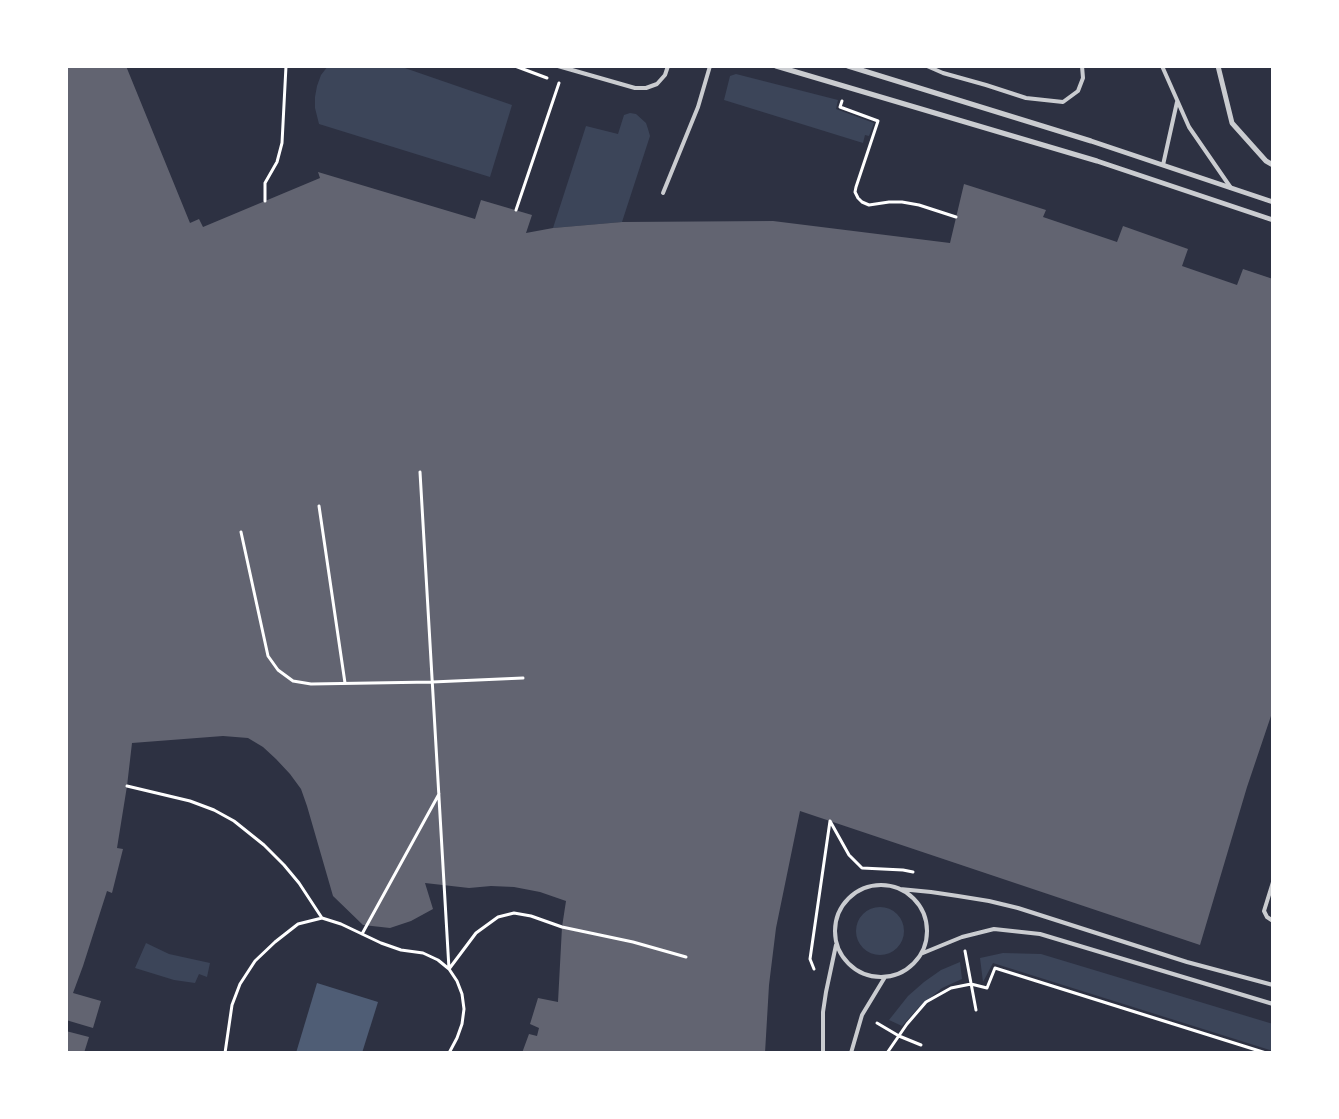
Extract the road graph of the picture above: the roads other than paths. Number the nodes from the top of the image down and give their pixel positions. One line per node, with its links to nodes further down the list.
1 (558, 66): 2 (lane)
2 (668, 66)
3 (710, 66): 14 (lane)
4 (776, 66): 16 (street)
5 (848, 66): 11 (street)
6 (927, 66): 7 (lane)
7 (1082, 66)
8 (1162, 66): 10 (lane)
9 (1218, 66): 12 (street)
10 (1177, 102): 11 (lane); 13 (lane)
11 (1163, 165): 13 (street)
12 (1273, 165)
13 (1231, 188): 15 (street)
14 (663, 193)
15 (1273, 202)
16 (1273, 220)
17 (1273, 882): 19 (lane)
18 (900, 889): 20 (lane); 21 (lane); 23 (lane)
19 (1273, 921)
20 (836, 945): 22 (lane); 25 (lane)
21 (922, 953): 22 (lane); 24 (lane)
22 (884, 978): 26 (lane)
23 (1273, 985)
24 (1273, 1004)
25 (823, 1053)
26 (851, 1053)

